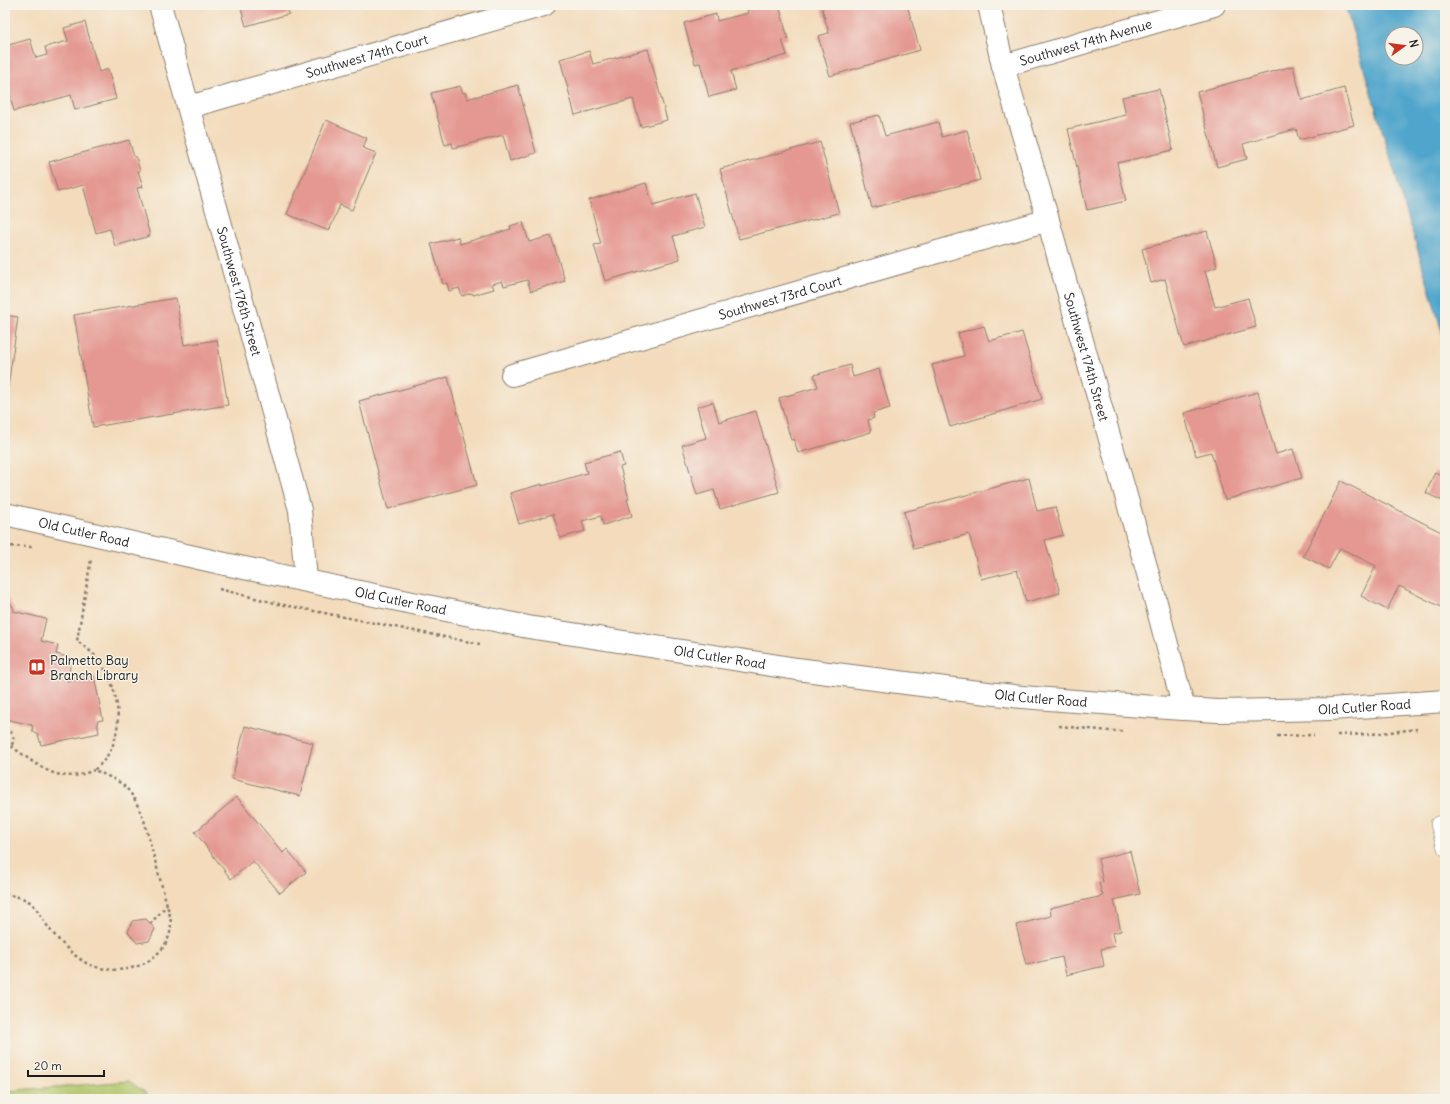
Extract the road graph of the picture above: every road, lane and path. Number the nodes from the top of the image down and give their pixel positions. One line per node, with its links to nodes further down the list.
1 (160, 5): 6 (street, Southwest 176th Street)
2 (989, 5): 5 (street, Southwest 174th Street)
3 (1214, 5): 5 (street, Southwest 74th Avenue)
4 (536, 6): 6 (street, Southwest 74th Court)
5 (1003, 66): 7 (street, Southwest 174th Street)
6 (188, 107): 11 (street, Southwest 176th Street)
7 (1048, 220): 8 (street, Southwest 73rd Court); 13 (street, Southwest 174th Street)
8 (512, 375)
9 (5, 514): 11 (street, Old Cutler Road)
10 (91, 559): 19 (path)
11 (306, 580): 13 (street, Old Cutler Road)
12 (1445, 701): 13 (street, Old Cutler Road)
13 (1184, 709)
14 (6, 719): 15 (path)
15 (5, 725)
16 (5, 728): 17 (path)
17 (11, 746): 18 (path); 19 (path)
18 (5, 750)
19 (94, 770): 23 (path)
20 (1445, 822): 21 (lane)
21 (1445, 848)
22 (5, 894): 23 (path)
23 (168, 905): 24 (path)
24 (150, 924)

